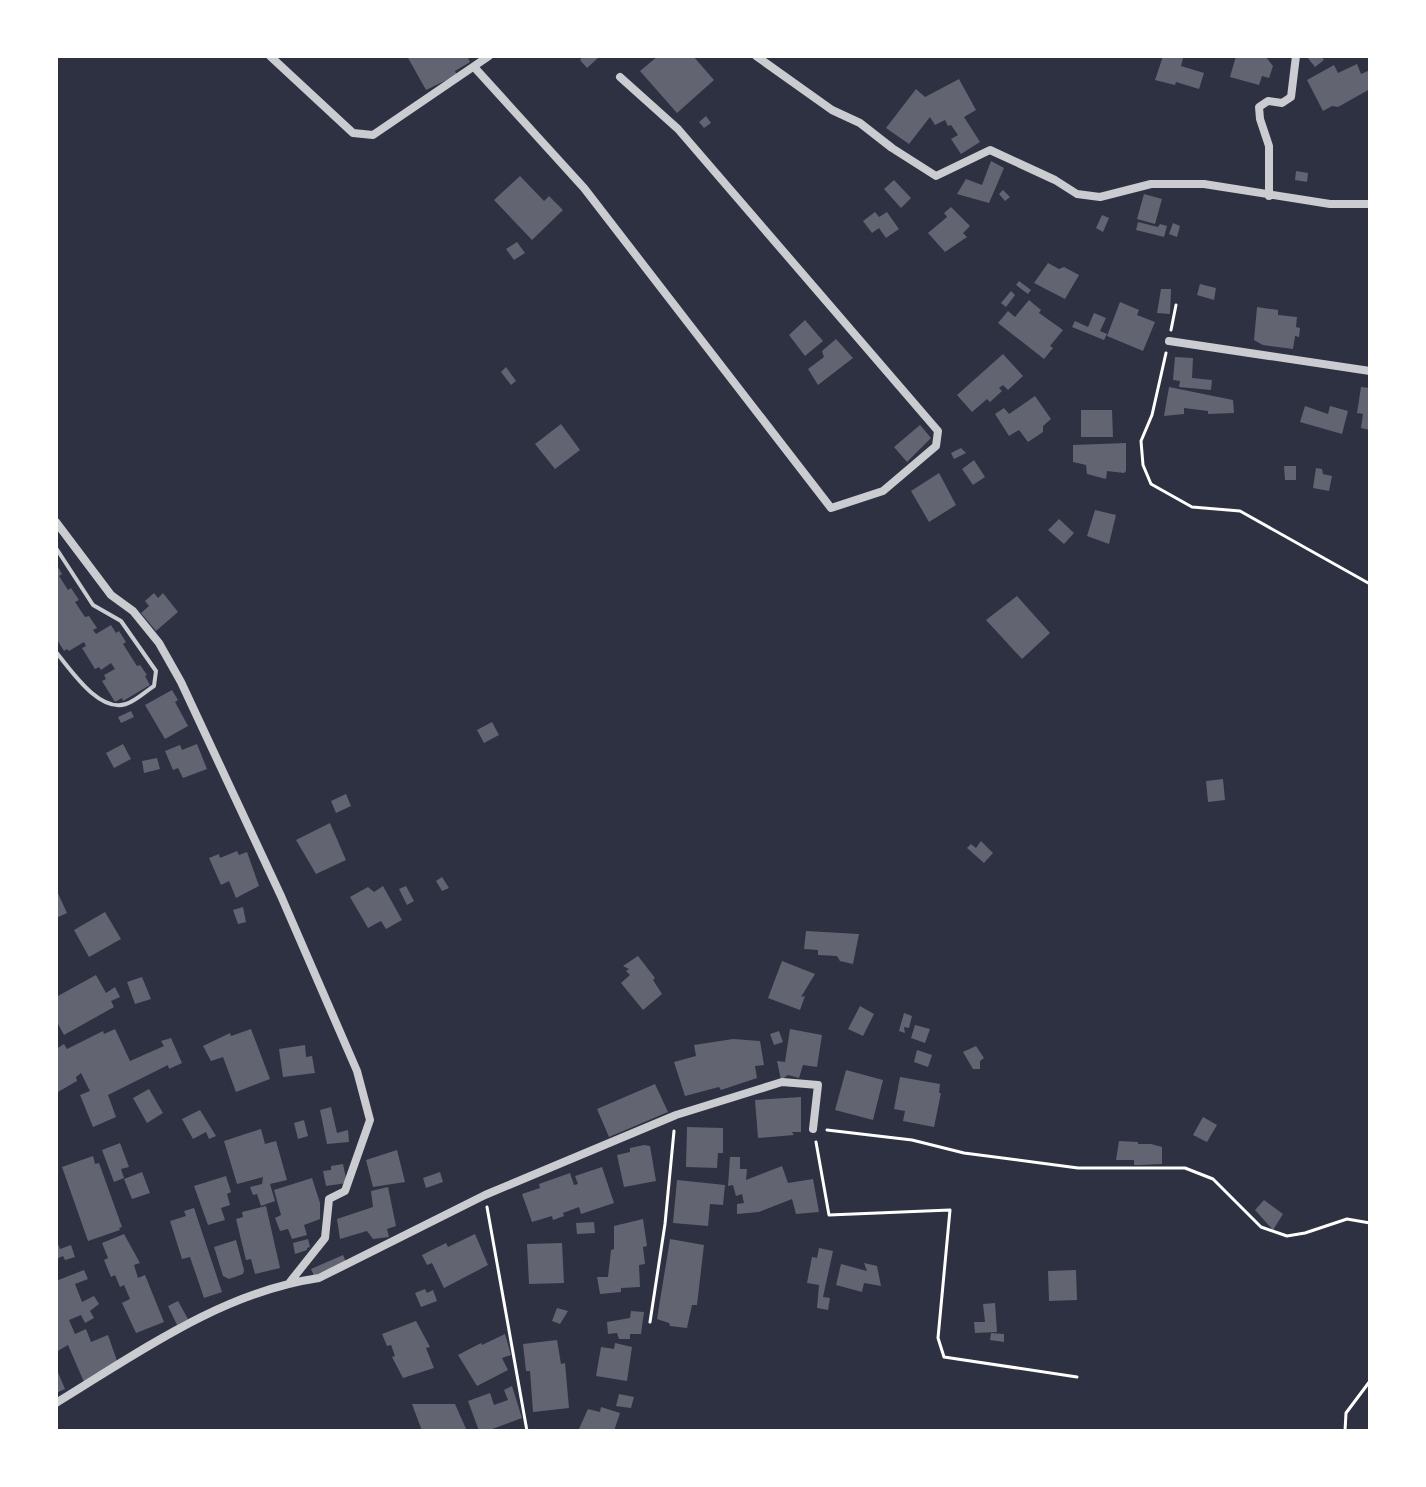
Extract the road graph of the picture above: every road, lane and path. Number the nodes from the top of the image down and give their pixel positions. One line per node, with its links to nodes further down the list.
1 (270, 56): 5 (street)
2 (489, 56): 5 (street)
3 (756, 56): 7 (street)
4 (1296, 56): 7 (street)
5 (475, 68): 6 (street)
6 (620, 77)
7 (1269, 196): 8 (street)
8 (1370, 204)
9 (1176, 305): 10 (path)
10 (1169, 341): 11 (street); 14 (path)
11 (1370, 371)
12 (56, 522): 20 (street)
13 (56, 548): 15 (lane)
14 (1370, 584)
15 (56, 652)
16 (676, 1115): 17 (street); 18 (street); 21 (path)
17 (813, 1129): 19 (path); 22 (path)
18 (485, 1195): 20 (street); 25 (path)
19 (1370, 1223)
20 (289, 1282): 24 (street)
21 (650, 1322)
22 (1077, 1377)
23 (1370, 1381): 26 (path)
24 (56, 1403)
25 (527, 1431)
26 (1345, 1431)

